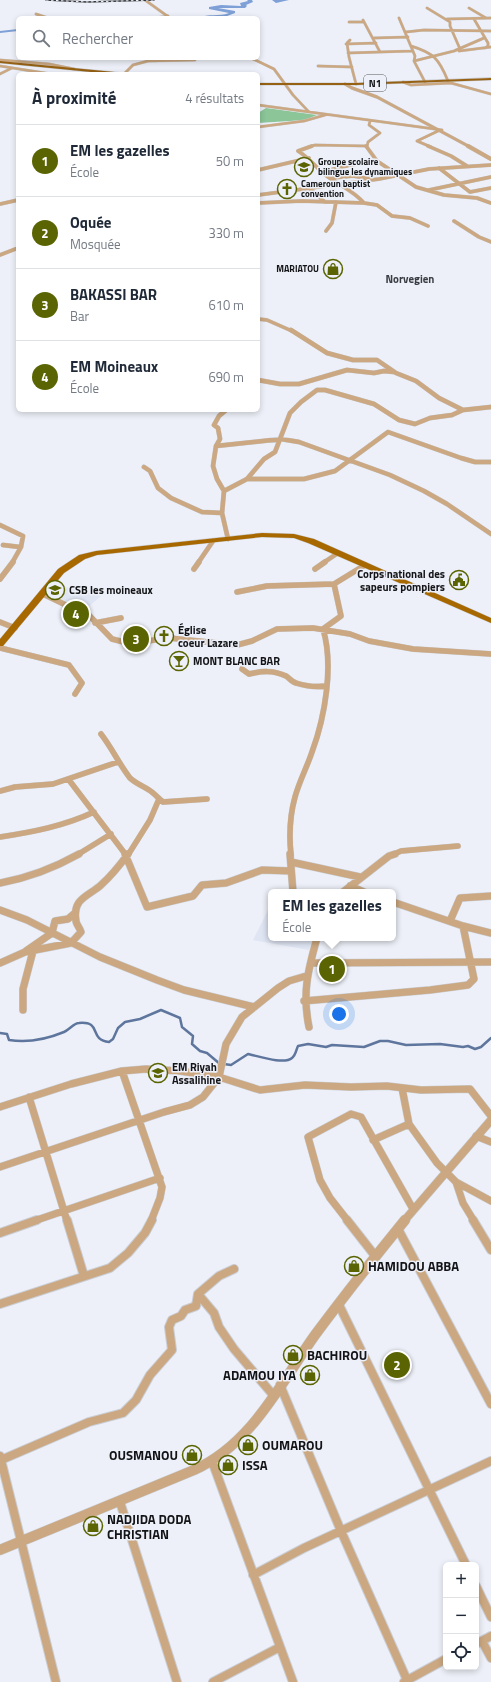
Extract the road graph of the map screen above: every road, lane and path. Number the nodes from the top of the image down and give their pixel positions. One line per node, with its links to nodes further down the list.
1 (144, 0): 6 (street)
2 (427, 8): 8 (street)
3 (469, 8): 10 (street)
4 (36, 14): 5 (street)
5 (42, 16)
6 (167, 16)
7 (399, 18): 16 (street)
8 (446, 19): 9 (street); 13 (street)
9 (474, 19): 10 (street); 14 (street)
10 (487, 19): 11 (street)
11 (491, 20)
12 (349, 22): 18 (street)
13 (452, 31): 14 (street); 16 (street); 26 (street)
14 (480, 31): 15 (street); 19 (street)
15 (491, 31)
16 (406, 32): 17 (street)
17 (408, 37): 18 (street); 23 (street)
18 (374, 38): 21 (street)
19 (484, 38): 25 (street); 26 (street)
20 (350, 40): 22 (street)
21 (376, 43): 22 (street); 28 (street)
22 (346, 44): 30 (street)
23 (411, 46): 27 (street); 31 (street)
24 (491, 47): 25 (street)
25 (485, 48): 29 (street)
26 (460, 49): 29 (street)
27 (412, 51): 28 (street); 35 (street)
28 (380, 52): 30 (street)
29 (449, 52): 31 (street)
30 (348, 53): 40 (street)
31 (436, 57): 35 (street); 48 (street)
32 (195, 60): 45 (street)
33 (255, 60): 52 (street)
34 (0, 61): 36 (highway); 42 (street)
35 (414, 61): 50 (street)
36 (9, 63): 39 (street); 42 (highway)
37 (0, 66): 39 (street)
38 (318, 66): 40 (street)
39 (4, 67): 41 (street)
40 (352, 67): 54 (street)
41 (12, 68): 43 (street); 46 (street)
42 (74, 69): 44 (highway)
43 (39, 72)
44 (99, 72)
45 (127, 72)
46 (0, 74)
47 (491, 79): 48 (highway, N1)
48 (448, 81): 50 (highway, N1)
49 (403, 82): 50 (highway, N1); 54 (highway, N1); 55 (street)
50 (425, 82)
51 (260, 84): 52 (highway, N1)
52 (286, 84): 53 (highway, N1); 57 (street)
53 (346, 84): 54 (highway, N1); 61 (street)
54 (356, 84)
55 (491, 94)
56 (260, 105): 57 (street)
57 (309, 112): 58 (street)
58 (328, 114): 59 (street); 60 (street)
59 (370, 121): 61 (street); 62 (street)
60 (260, 127)
61 (442, 130): 64 (street); 67 (street)
62 (366, 145): 63 (street); 65 (street)
63 (309, 158): 69 (street); 70 (street)
64 (491, 159)
65 (377, 161): 70 (street); 71 (street)
66 (491, 165): 67 (street)
67 (467, 166): 68 (street)
68 (439, 168): 71 (street); 76 (street)
69 (260, 170)
70 (322, 172): 73 (street)
71 (398, 176): 74 (street); 79 (street)
72 (491, 177): 76 (street)
73 (332, 178): 74 (street); 75 (street)
74 (377, 180): 75 (street)
75 (341, 184): 77 (street); 88 (street)
76 (459, 185): 78 (street); 79 (street)
77 (309, 188): 80 (street); 84 (street)
78 (491, 188)
79 (428, 191): 83 (street)
80 (260, 195)
81 (491, 198): 83 (street)
82 (16, 200): 90 (street)
83 (484, 200): 89 (street)
84 (325, 202): 85 (street); 87 (street)
85 (336, 202): 88 (street); 93 (street)
86 (16, 203): 90 (street)
87 (260, 203)
88 (364, 203): 92 (street)
89 (491, 203)
90 (1, 204)
91 (454, 221): 94 (street)
92 (428, 226)
93 (326, 231)
94 (491, 242)
95 (16, 249): 96 (street)
96 (0, 255)
97 (260, 319): 98 (street)
98 (396, 373): 99 (street); 101 (street)
99 (260, 380)
100 (491, 407): 101 (street)
101 (463, 410): 103 (street)
102 (224, 412): 104 (street)
103 (281, 439): 104 (street); 105 (street); 108 (street)
104 (216, 446): 109 (street)
105 (351, 460): 106 (street); 108 (street); 112 (street)
106 (491, 462)
107 (144, 467): 110 (street)
108 (247, 479): 109 (street)
109 (224, 491): 110 (street)
110 (222, 513): 113 (street)
111 (0, 524): 116 (street)
112 (491, 534)
113 (228, 539): 114 (main road); 117 (main road)
114 (213, 541): 120 (street); 124 (main road)
115 (3, 544): 116 (street)
116 (20, 547): 121 (street)
117 (338, 553): 118 (main road); 119 (street)
118 (366, 565): 122 (street); 126 (main road)
119 (315, 568)
120 (194, 569)
121 (0, 579)
122 (334, 584): 123 (street); 130 (street)
123 (237, 592)
124 (43, 594): 128 (street); 129 (main road)
125 (121, 618): 128 (street)
126 (491, 621)
127 (0, 622): 129 (street)
128 (95, 623): 130 (street)
129 (15, 628): 131 (main road)
130 (323, 629): 133 (street); 135 (street)
131 (0, 644)
132 (0, 648): 136 (street)
133 (491, 654)
134 (242, 669): 135 (street)
135 (326, 686): 148 (street)
136 (75, 694)
137 (101, 734): 138 (street)
138 (118, 762): 139 (street); 141 (street)
139 (69, 780): 140 (street); 143 (street)
140 (0, 791)
141 (159, 799): 142 (street); 147 (street)
142 (207, 799)
143 (94, 812): 144 (street); 145 (street)
144 (111, 834): 147 (street); 151 (street)
145 (0, 838)
146 (458, 846): 150 (street)
147 (127, 856): 149 (street); 159 (street)
148 (291, 862): 149 (street); 150 (street)
149 (291, 871): 153 (street)
150 (360, 877): 152 (street)
151 (0, 883)
152 (350, 886): 154 (street); 155 (street)
153 (293, 889)
154 (346, 889)
155 (357, 889)
156 (491, 896): 160 (street)
157 (396, 903): 160 (street)
158 (0, 910): 162 (street)
159 (75, 913): 162 (street); 165 (street)
160 (450, 921): 161 (street)
161 (463, 926): 163 (street); 170 (street)
162 (52, 933): 165 (street); 167 (street)
163 (491, 933)
164 (316, 941): 169 (street)
165 (71, 943): 166 (street); 174 (street)
166 (33, 951): 167 (street); 175 (street)
167 (25, 952): 171 (street)
168 (491, 962): 170 (street)
169 (311, 963): 170 (street); 172 (street)
170 (470, 963): 173 (street)
171 (0, 964)
172 (306, 976): 173 (street); 174 (street)
173 (304, 1001): 176 (street)
174 (254, 1007): 178 (street)
175 (23, 1010)
176 (309, 1027)
177 (122, 1071): 178 (street); 180 (street); 183 (street)
178 (219, 1077): 179 (street); 183 (street)
179 (402, 1088): 182 (street); 185 (street)
180 (29, 1097): 181 (street); 189 (street)
181 (0, 1107)
182 (491, 1116)
183 (138, 1120): 189 (street); 192 (street)
184 (491, 1120): 186 (street)
185 (409, 1124): 187 (street); 191 (street)
186 (476, 1136): 188 (street); 191 (street)
187 (373, 1140): 195 (street); 200 (street)
188 (491, 1142)
189 (46, 1152): 190 (street); 196 (street)
190 (0, 1167)
191 (444, 1171): 193 (street); 195 (street)
192 (160, 1178): 196 (street); 202 (street)
193 (456, 1182): 194 (street); 199 (street)
194 (491, 1201)
195 (413, 1209): 197 (street)
196 (63, 1212): 198 (street); 202 (street)
197 (398, 1229): 200 (street); 208 (street)
198 (0, 1234)
199 (491, 1250)
200 (376, 1257): 205 (street)
201 (234, 1268): 203 (street)
202 (84, 1276): 204 (street)
203 (198, 1294): 207 (street); 209 (street)
204 (0, 1304)
205 (339, 1305): 206 (street); 212 (street)
206 (280, 1385): 207 (street); 214 (street)
207 (274, 1396): 210 (street)
208 (491, 1404)
209 (0, 1458): 215 (street)
210 (212, 1461): 213 (street); 218 (street)
211 (491, 1461): 212 (street)
212 (430, 1489): 214 (street); 217 (street)
213 (120, 1502): 215 (street); 227 (street)
214 (341, 1531): 218 (street); 225 (street)
215 (20, 1542): 216 (street); 226 (street)
216 (0, 1550)
217 (465, 1562)
218 (253, 1575): 222 (street)
219 (479, 1592): 220 (street)
220 (491, 1617)
221 (483, 1640): 223 (street)
222 (280, 1647): 228 (street); 229 (street)
223 (491, 1658)
224 (443, 1661): 225 (street)
225 (406, 1681)
226 (56, 1682)
227 (177, 1682)
228 (213, 1682)
229 (293, 1682)

